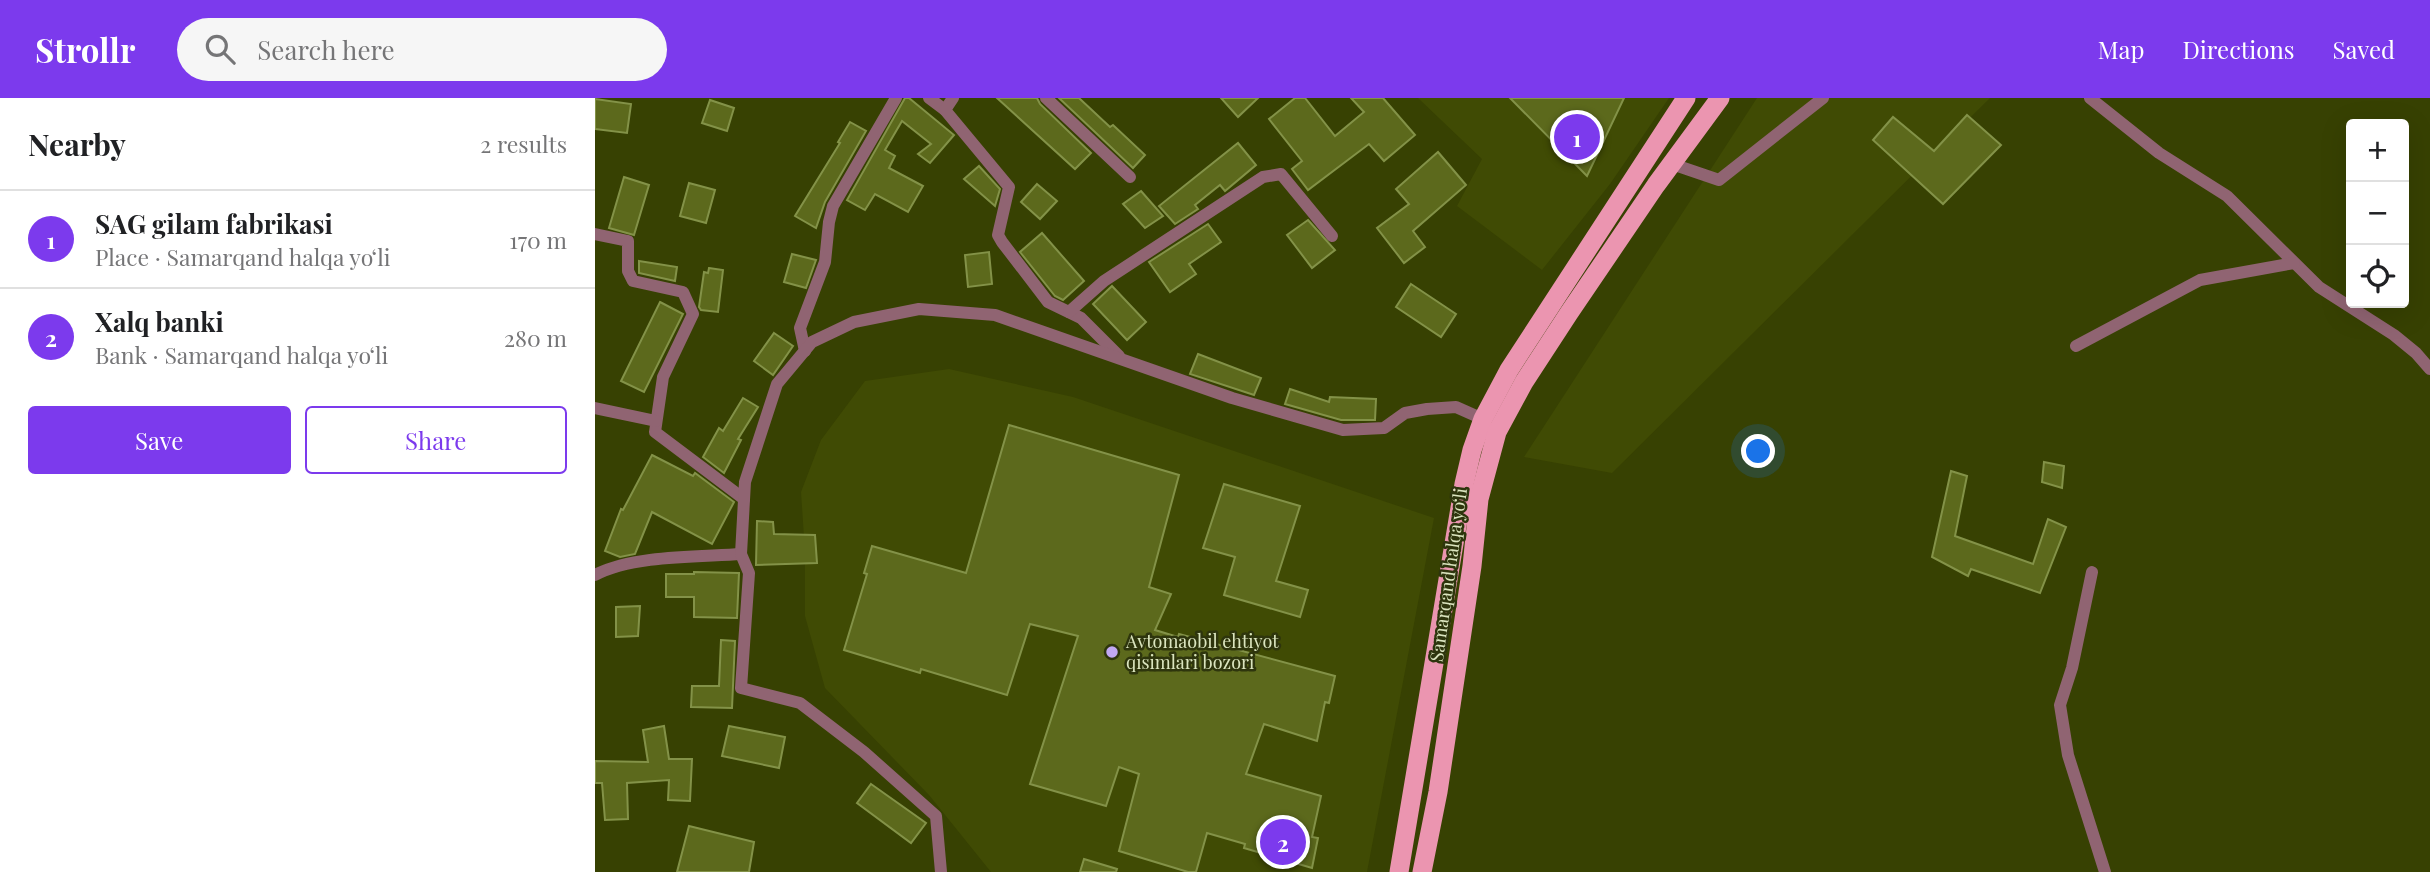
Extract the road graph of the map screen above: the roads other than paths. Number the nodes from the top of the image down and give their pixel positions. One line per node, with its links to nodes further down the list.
1 (896, 98): 19 (street)
2 (929, 98): 9 (street)
3 (953, 98): 9 (street)
4 (1047, 98): 12 (street)
5 (1686, 98): 11 (highway, Samarqand halqa yoʻli)
6 (1720, 98): 10 (highway, Samarqand halqa yoʻli)
7 (1823, 98): 10 (street)
8 (2090, 98): 16 (street)
9 (945, 110): 17 (street)
10 (1672, 164): 13 (highway, Samarqand halqa yoʻli)
11 (1638, 172): 13 (highway); 23 (highway, Samarqand halqa yoʻli)
12 (1130, 177)
13 (1656, 185): 31 (highway, Samarqand halqa yoʻli)
14 (595, 234): 24 (street)
15 (1332, 236): 17 (street)
16 (2294, 263): 18 (street); 21 (street)
17 (1069, 312): 20 (street)
18 (2076, 346)
19 (805, 351): 20 (street); 25 (street)
20 (1123, 360): 23 (street)
21 (2430, 369)
22 (595, 408): 24 (street)
23 (1483, 419): 30 (highway, Samarqand halqa yoʻli)
24 (656, 421): 25 (street)
25 (744, 499): 26 (street)
26 (741, 554): 28 (street); 29 (street)
27 (2092, 572): 32 (street)
28 (595, 575)
29 (941, 872)
30 (1399, 872)
31 (1422, 872)
32 (2105, 872)

